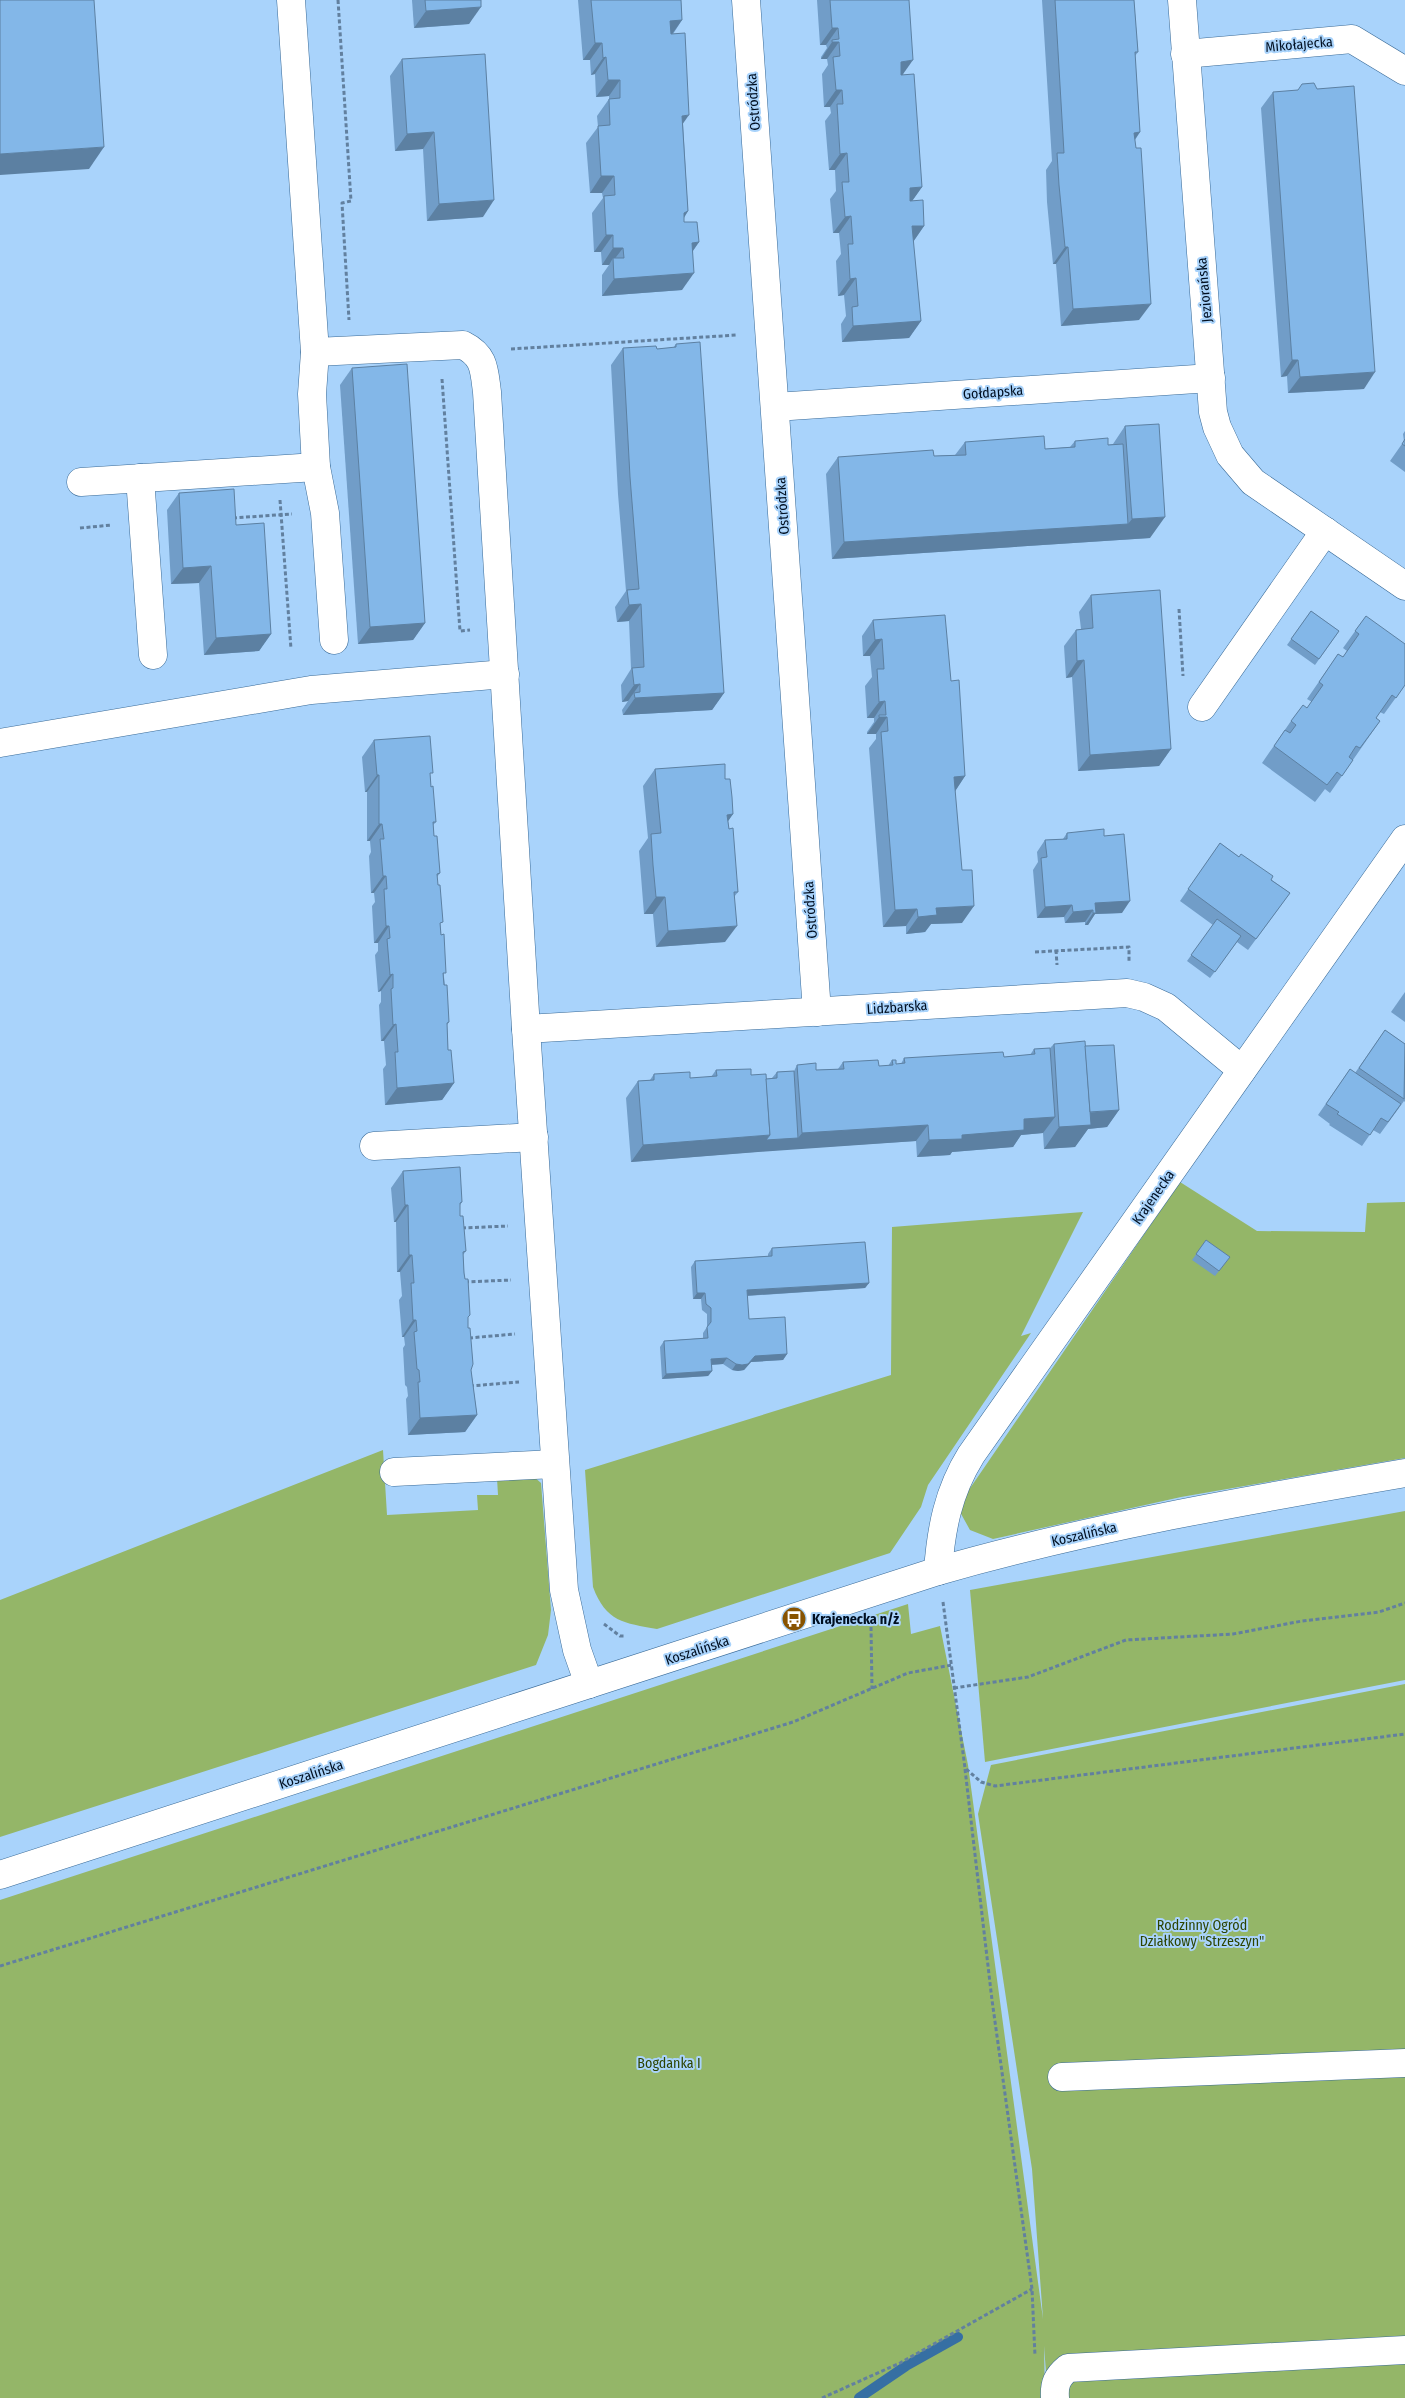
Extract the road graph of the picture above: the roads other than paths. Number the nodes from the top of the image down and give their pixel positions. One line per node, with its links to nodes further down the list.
1 (291, 0): 6 (street)
2 (746, 0): 8 (street, Ostródzka)
3 (1182, 0): 4 (street, Jeziorańska)
4 (1185, 54): 5 (street, Mikołajecka); 7 (street, Jeziorańska)
5 (1405, 71)
6 (315, 352): 9 (street); 16 (street)
7 (1211, 378): 8 (street, Gołdapska); 12 (street, Jeziorańska)
8 (774, 407): 20 (street, Ostródzka)
9 (316, 467): 10 (street); 14 (street)
10 (140, 478): 11 (street); 15 (street)
11 (81, 482)
12 (1324, 531): 13 (street, Jeziorańska); 17 (street)
13 (1405, 586)
14 (334, 640)
15 (153, 655)
16 (505, 674): 18 (street); 21 (street)
17 (1202, 707)
18 (0, 742)
19 (1405, 839): 22 (street, Krajenecka)
20 (817, 1012): 21 (street, Lidzbarska); 22 (street, Lidzbarska)
21 (526, 1029): 23 (street)
22 (1242, 1070): 28 (street, Krajenecka)
23 (534, 1137): 24 (street); 25 (street)
24 (374, 1146)
25 (554, 1464): 26 (street); 29 (street)
26 (394, 1472)
27 (1405, 1473): 28 (street, Koszalińska)
28 (938, 1571): 29 (street, Koszalińska)
29 (589, 1684): 30 (street, Koszalińska)
30 (0, 1874)
31 (1405, 2063): 32 (street)
32 (1062, 2077)
33 (1405, 2350): 34 (street)
34 (1054, 2398)

